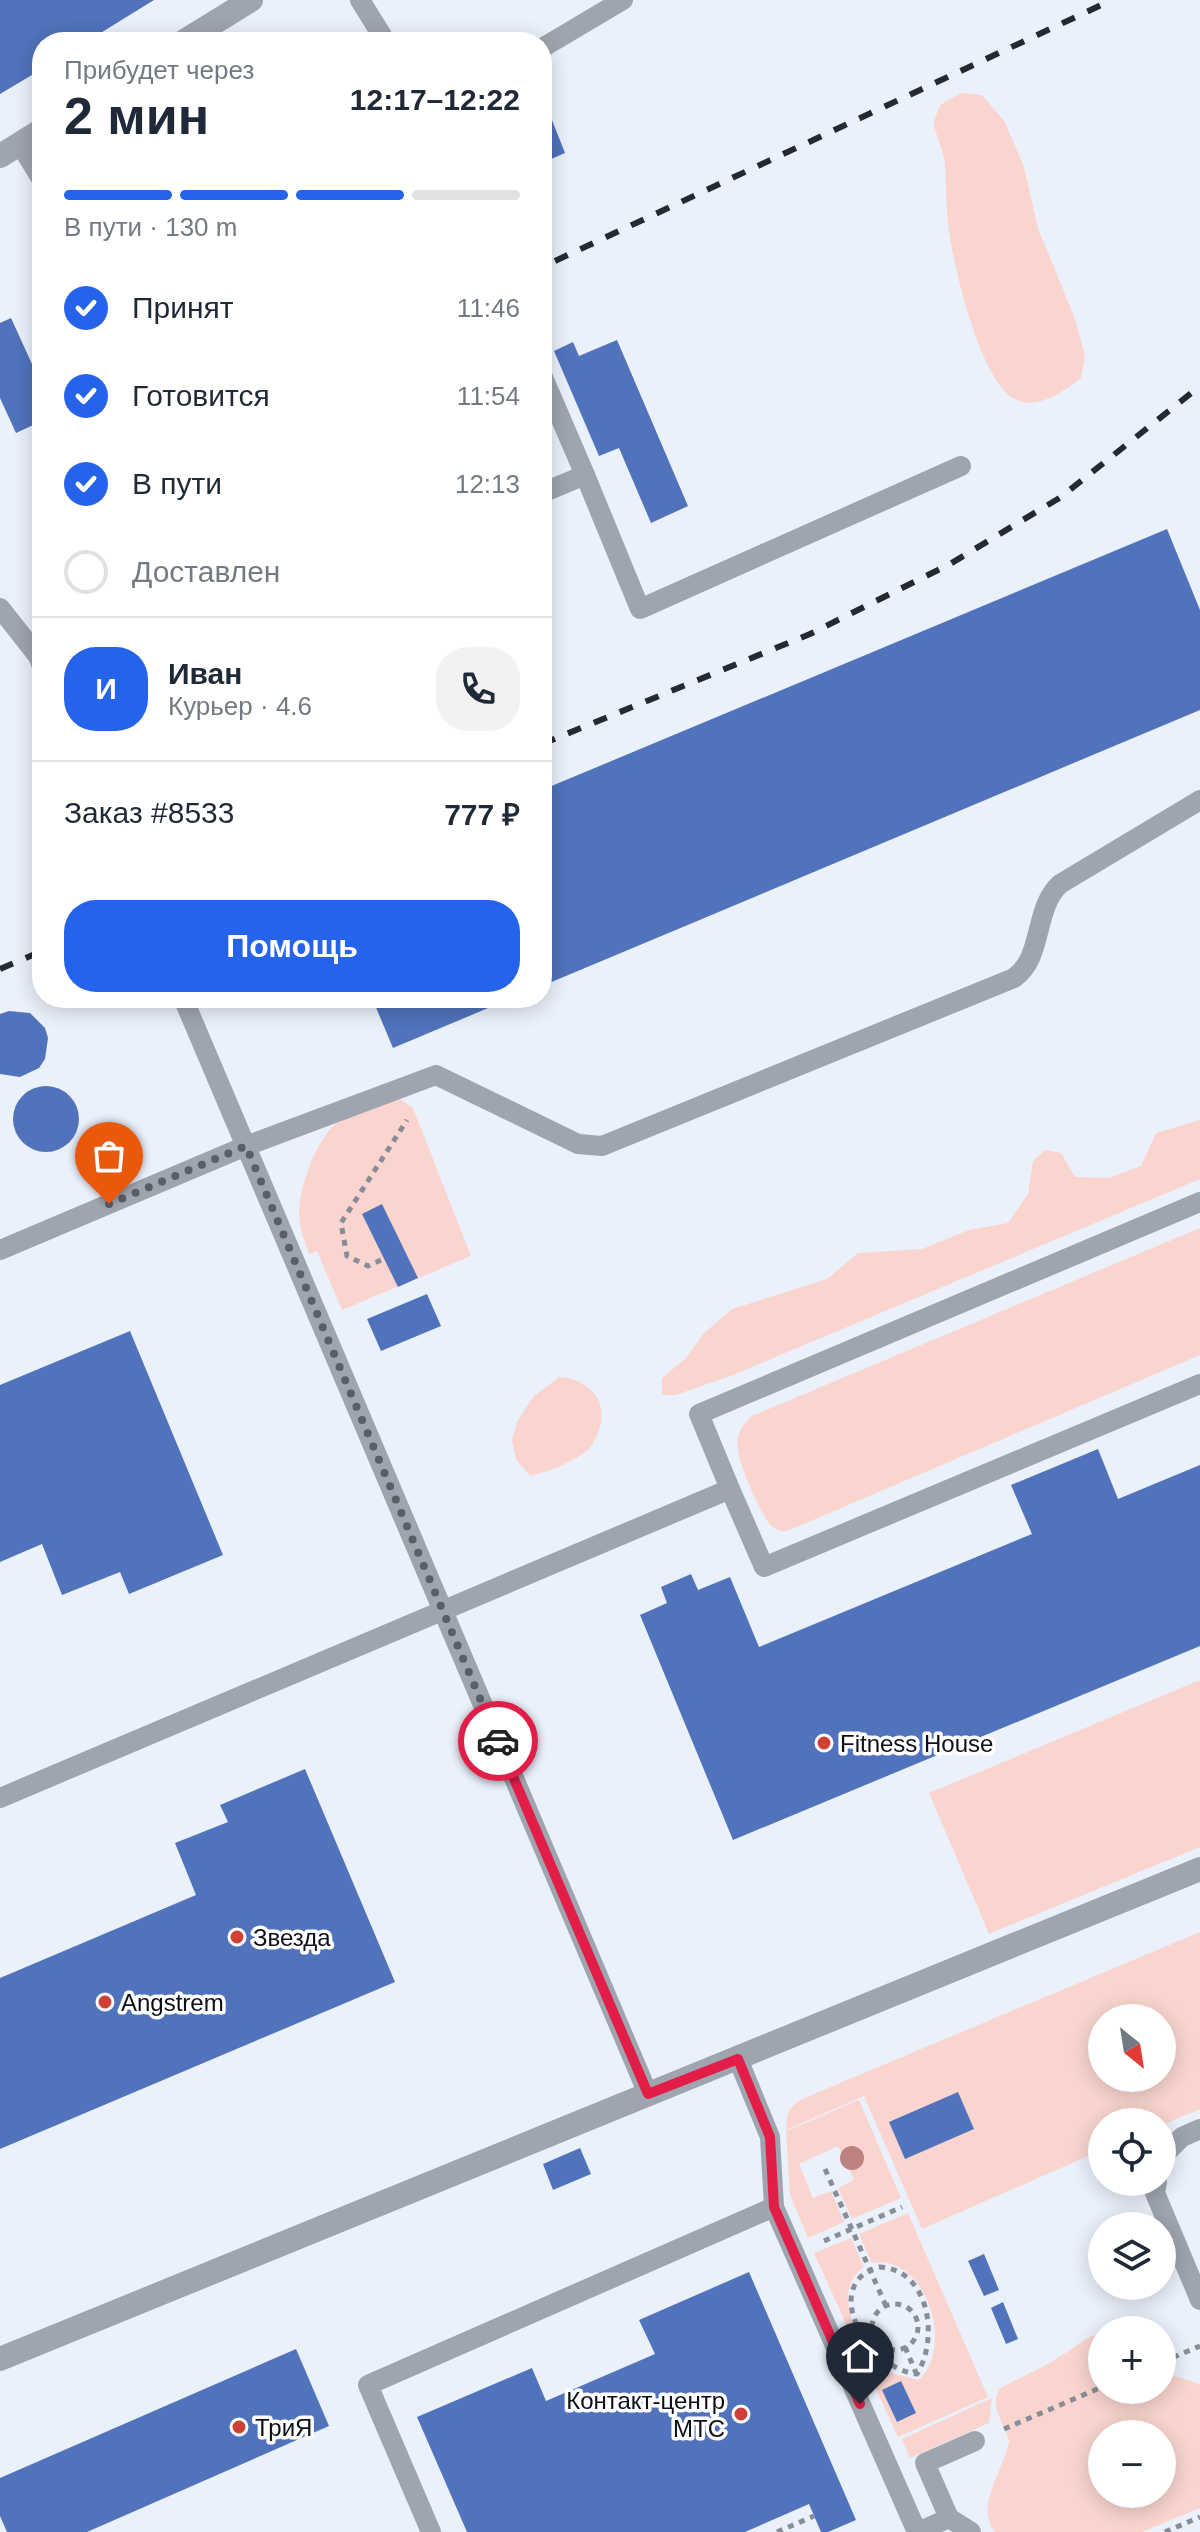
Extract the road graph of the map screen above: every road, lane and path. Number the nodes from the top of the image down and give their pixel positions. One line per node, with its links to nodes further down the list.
1 (251, 0): 4 (street)
2 (360, 0): 5 (lane)
3 (623, 0): 6 (lane)
4 (199, 32)
5 (380, 32)
6 (552, 42)
7 (32, 136): 8 (street)
8 (10, 150): 9 (lane)
9 (32, 171)
10 (552, 398): 12 (lane)
11 (961, 466): 12 (lane)
12 (585, 475): 13 (lane)
13 (552, 489)
14 (0, 608): 15 (lane)
15 (32, 647)
16 (1200, 800): 18 (lane)
17 (187, 1008): 19 (lane)
18 (436, 1075): 19 (lane); 22 (path)
19 (246, 1146): 21 (lane); 25 (lane)
20 (1200, 1202): 24 (lane)
21 (0, 1250)
22 (381, 1260)
23 (1200, 1384): 24 (lane)
24 (730, 1489): 25 (lane)
25 (443, 1610): 26 (lane); 29 (lane)
26 (0, 1798)
27 (1200, 1869): 28 (street)
28 (738, 2059): 29 (street); 34 (lane)
29 (648, 2094): 46 (street)
30 (1200, 2129): 31 (lane)
31 (1176, 2143)
32 (825, 2169): 36 (path)
33 (1156, 2196): 39 (lane)
34 (774, 2207): 37 (lane); 53 (lane)
35 (902, 2207): 36 (path)
36 (851, 2229): 37 (path); 38 (path)
37 (794, 2254): 55 (lane)
38 (870, 2270): 40 (path); 41 (path); 47 (path)
39 (1200, 2300)
40 (886, 2306): 42 (path); 44 (path)
41 (927, 2312): 42 (path); 47 (path)
42 (916, 2318): 44 (path)
43 (1200, 2346): 45 (path)
44 (905, 2347): 47 (path)
45 (1176, 2356)
46 (0, 2359)
47 (917, 2374)
48 (1088, 2393): 49 (path)
49 (975, 2441): 52 (lane)
50 (814, 2516): 54 (path)
51 (1200, 2517): 57 (path)
52 (949, 2518): 55 (lane); 56 (lane)
53 (431, 2532)
54 (777, 2532)
55 (917, 2532)
56 (971, 2532)
57 (1165, 2532)

